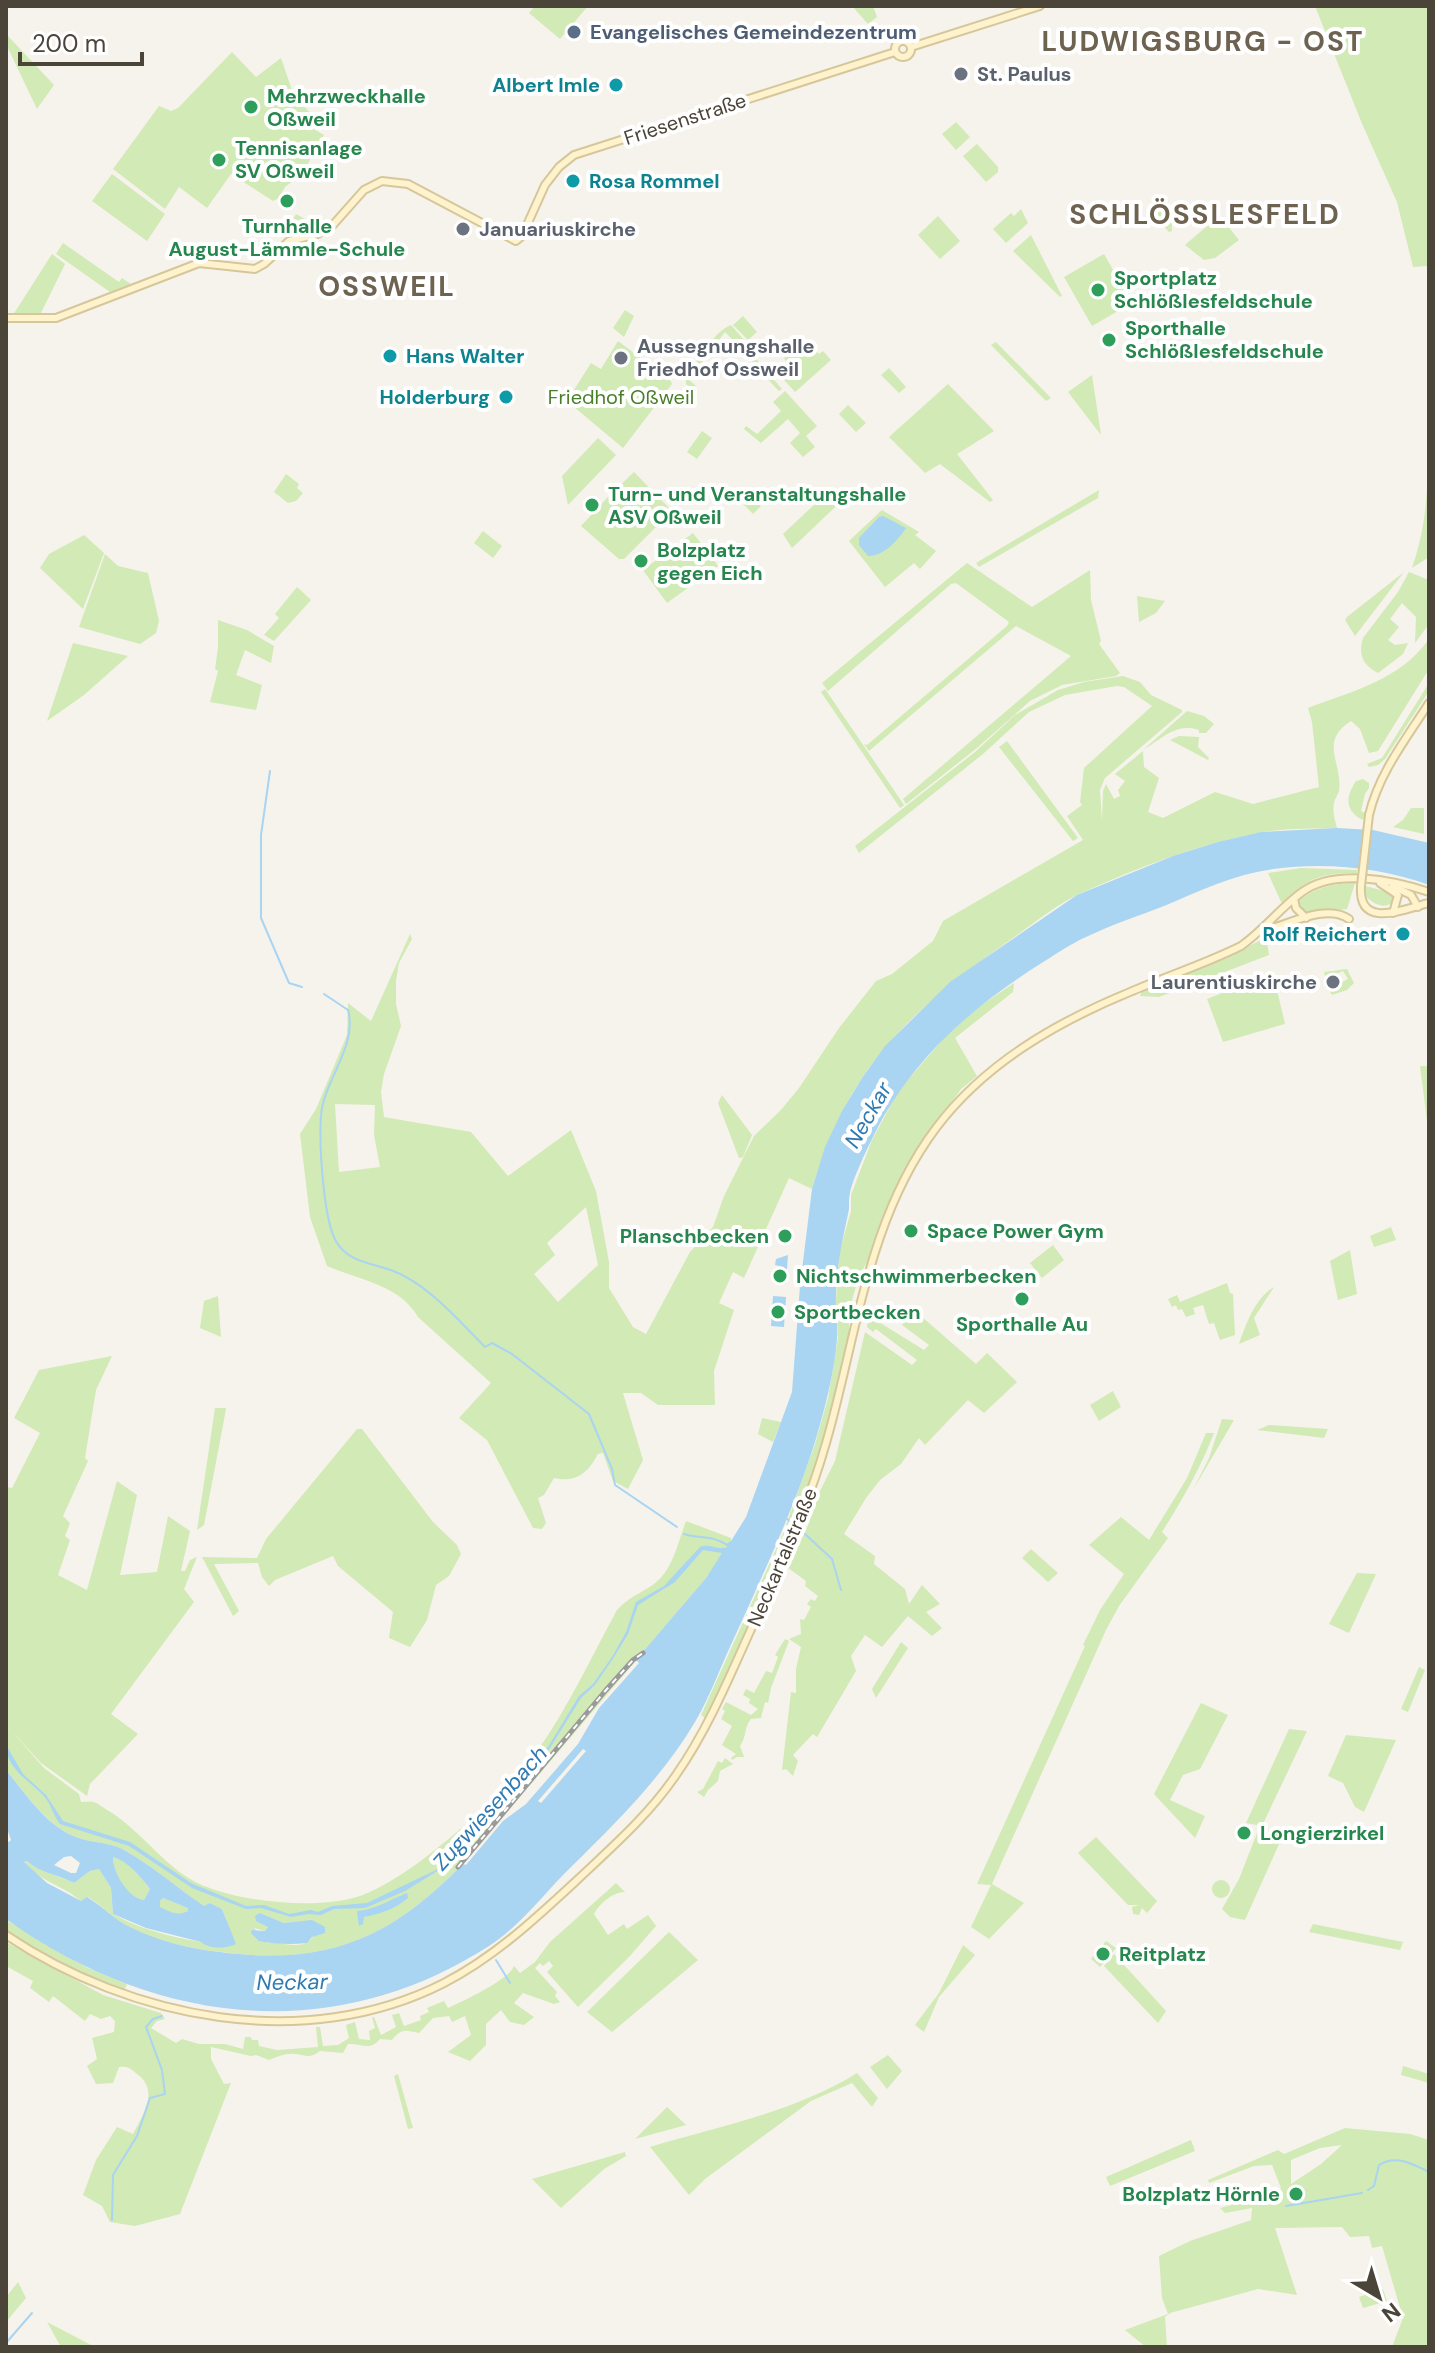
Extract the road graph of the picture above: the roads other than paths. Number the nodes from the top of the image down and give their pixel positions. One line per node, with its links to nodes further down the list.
1 (1040, 6): 2 (main road)
2 (911, 47): 3 (main road); 3 (main road)
3 (895, 52): 4 (main road, Friesenstraße)
4 (6, 318)
5 (1429, 703): 11 (main road, bridge)
6 (1378, 882): 7 (main road); 8 (main road); 10 (main road); 11 (main road)
7 (1429, 892)
8 (1294, 899): 12 (main road); 14 (main road)
9 (1429, 906): 10 (main road)
10 (1418, 907): 11 (main road)
11 (1393, 913)
12 (1306, 918): 13 (main road); 14 (main road)
13 (1349, 919)
14 (1262, 931): 15 (main road, Neckartalstraße)
15 (6, 1935)

